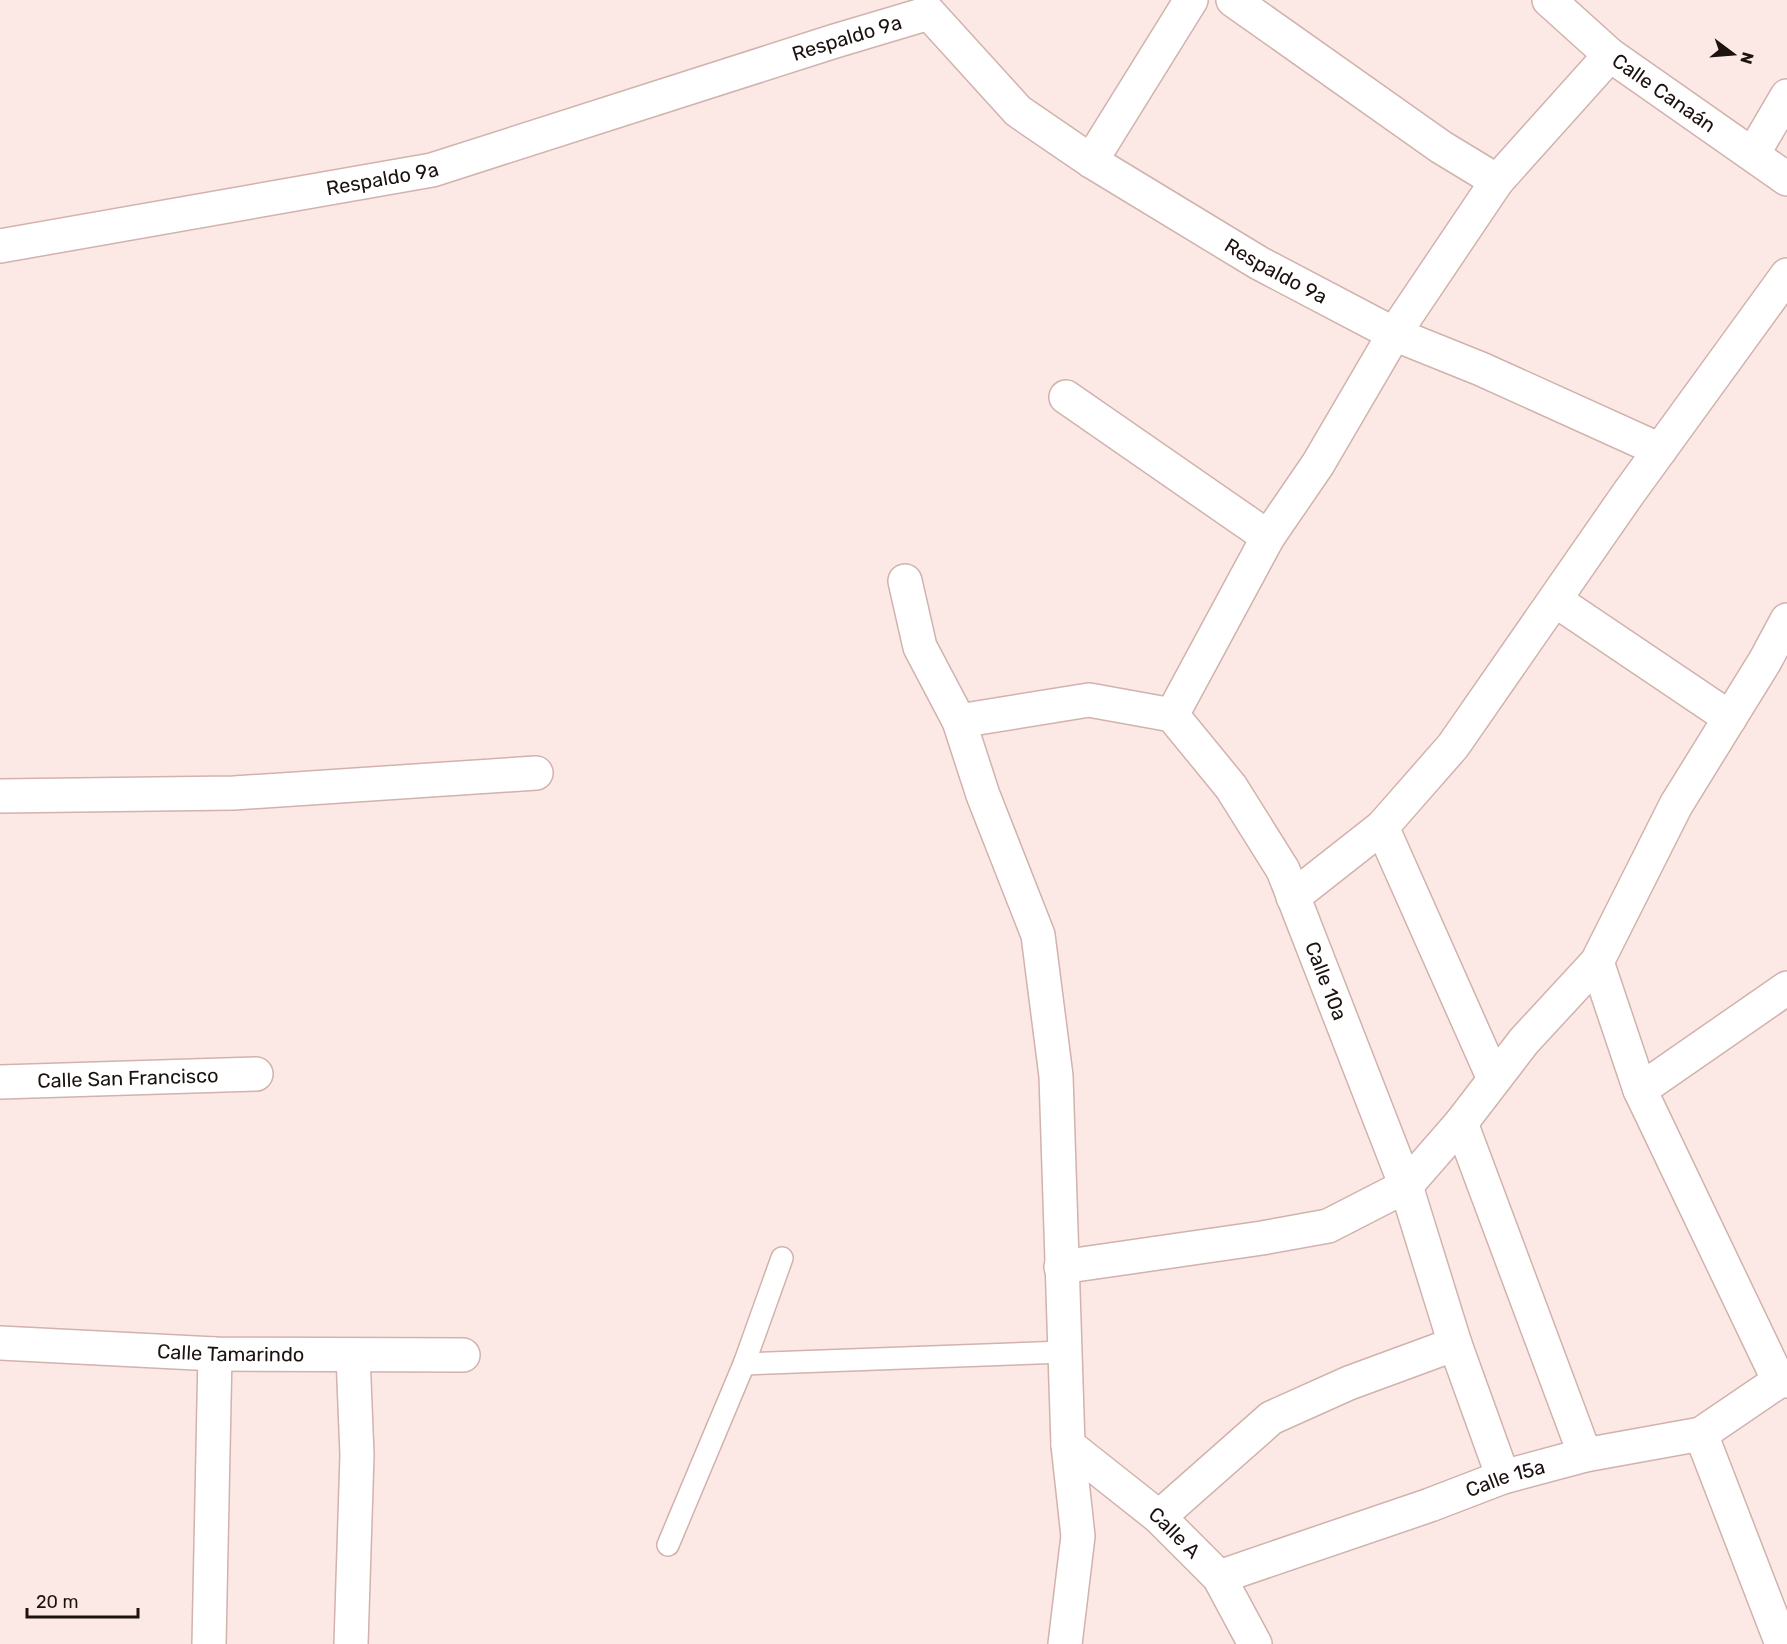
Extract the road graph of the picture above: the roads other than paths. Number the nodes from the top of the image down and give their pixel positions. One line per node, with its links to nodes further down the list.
1 (1191, 0): 8 (street)
2 (1233, 0): 10 (street)
3 (1549, 0): 5 (street, Calle Canaán)
4 (927, 7): 8 (street, Respaldo 9a); 11 (street, Respaldo 9a)
5 (1610, 55): 7 (street, Calle Canaán); 10 (street)
6 (1787, 96): 7 (street)
7 (1753, 154): 9 (street, Calle Canaán)
8 (1091, 161): 13 (street, Respaldo 9a)
9 (1787, 178)
10 (1497, 181): 13 (street)
11 (0, 246)
12 (1787, 274): 15 (street)
13 (1394, 334): 15 (street, Respaldo 9a); 16 (street)
14 (1066, 397): 16 (street)
15 (1660, 450): 18 (street)
16 (1268, 537): 20 (street)
17 (904, 581): 22 (street)
18 (1555, 600): 21 (street); 25 (street)
19 (1787, 620): 21 (street)
20 (1172, 715): 22 (street); 26 (street, Calle 10a)
21 (1730, 718): 27 (street)
22 (959, 721): 36 (street)
23 (536, 773): 24 (street)
24 (0, 796)
25 (1382, 827): 26 (street); 30 (street)
26 (1293, 897): 34 (street, Calle 10a)
27 (1597, 962): 30 (street); 32 (street)
28 (1787, 988): 32 (street)
29 (256, 1074): 31 (street, Calle San Francisco)
30 (1494, 1079): 33 (street)
31 (0, 1082)
32 (1640, 1090): 44 (street)
33 (1461, 1123): 34 (street); 47 (street)
34 (1406, 1186): 36 (street); 38 (street, Calle 10a)
35 (782, 1258): 43 (lane)
36 (1061, 1267): 39 (street)
37 (0, 1344): 40 (street, Calle Tamarindo)
38 (1455, 1344): 48 (street, Calle 10a); 49 (street)
39 (1064, 1352): 43 (lane); 46 (street)
40 (215, 1354): 41 (street, Calle Tamarindo); 52 (street)
41 (353, 1355): 42 (street, Calle Tamarindo); 53 (street)
42 (463, 1355)
43 (744, 1365): 50 (lane)
44 (1783, 1381): 45 (street, Calle 15a)
45 (1701, 1434): 47 (street, Calle 15a); 56 (street)
46 (1068, 1445): 49 (street, Calle A); 54 (street)
47 (1585, 1455): 48 (street, Calle 15a)
48 (1503, 1476): 51 (street, Calle 15a)
49 (1159, 1518): 51 (street, Calle A)
50 (668, 1545)
51 (1219, 1577): 55 (street, Calle A)
52 (209, 1644)
53 (351, 1644)
54 (1065, 1644)
55 (1255, 1644)
56 (1782, 1644)

